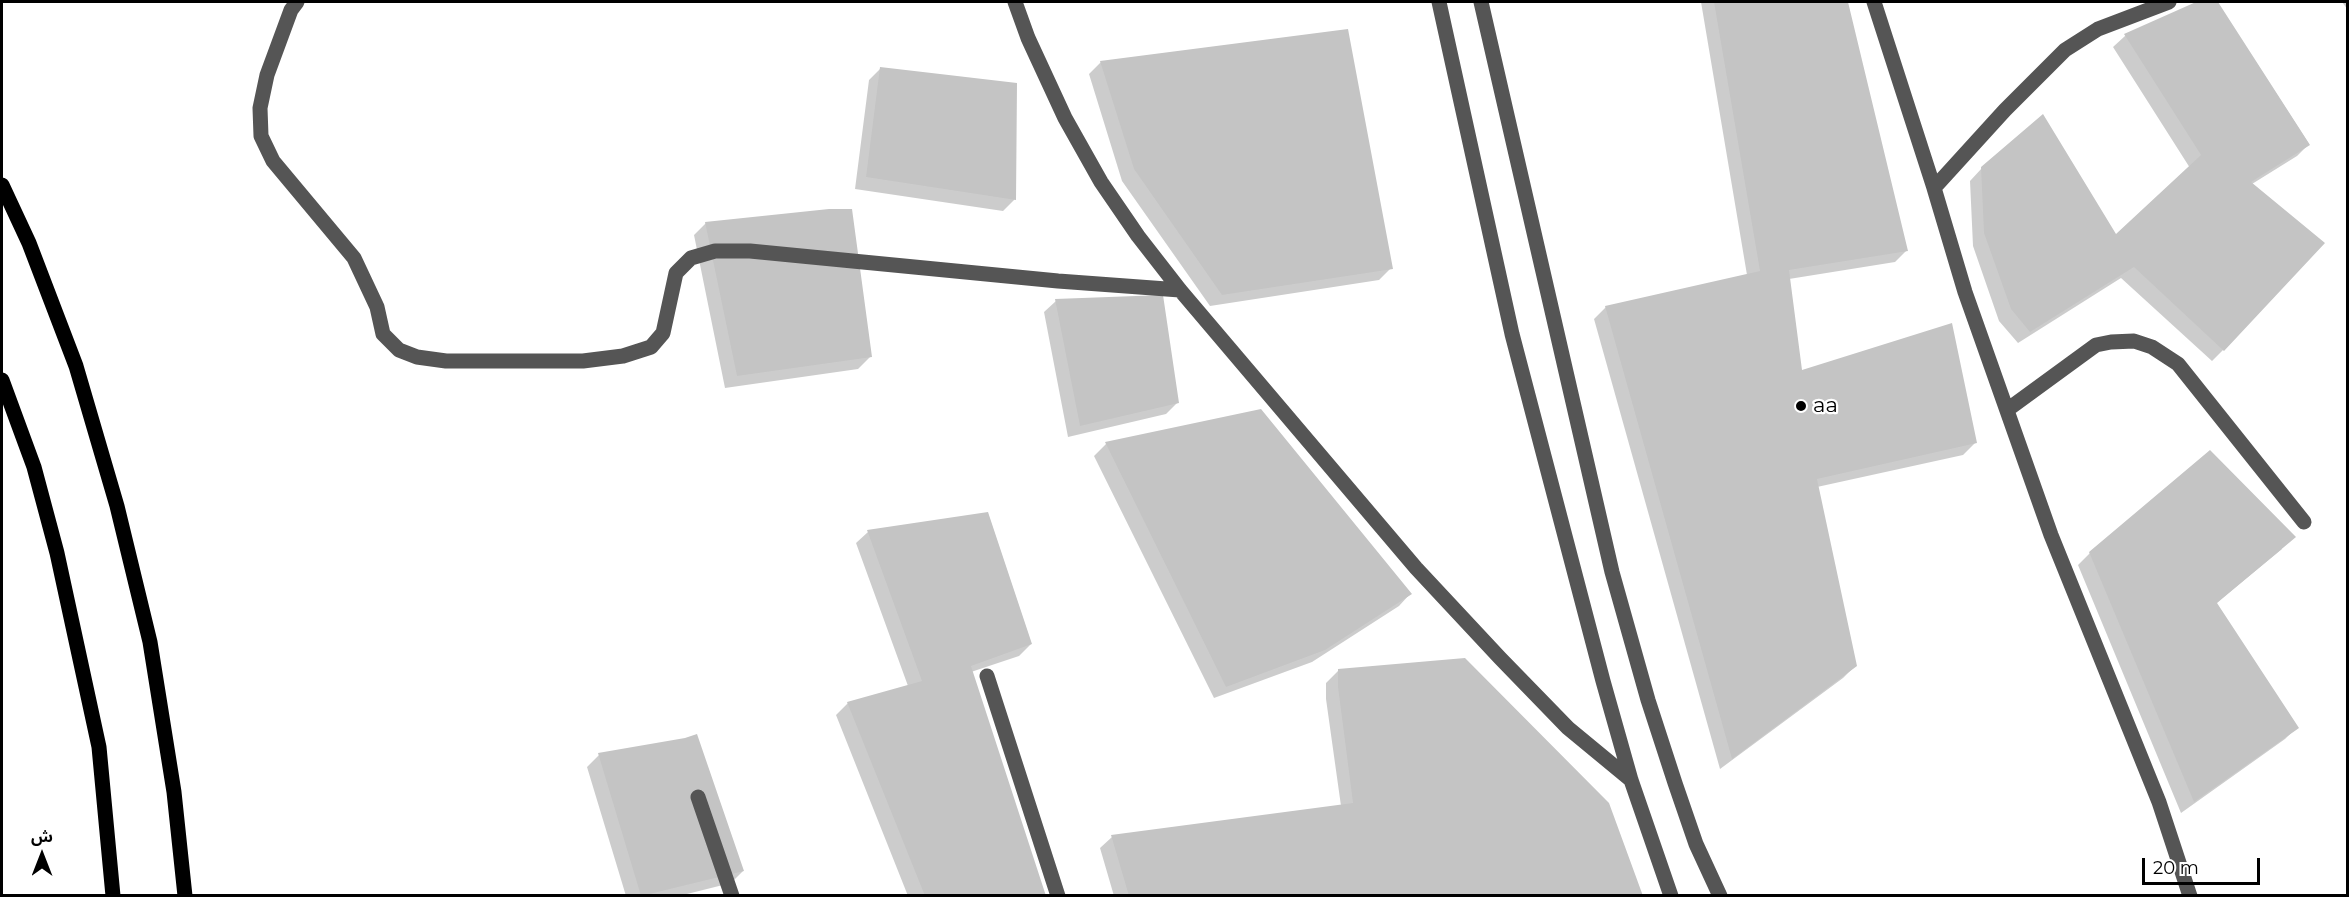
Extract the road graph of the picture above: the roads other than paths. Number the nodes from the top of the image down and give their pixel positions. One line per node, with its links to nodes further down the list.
1 (297, 2): 9 (street)
2 (1015, 2): 9 (street)
3 (1438, 2): 14 (street)
4 (1481, 2): 21 (street)
5 (1874, 2): 8 (street)
6 (2169, 2): 8 (street)
7 (2, 185): 17 (main road)
8 (1934, 188): 11 (street)
9 (1180, 290): 14 (street)
10 (2, 380): 16 (main road)
11 (2007, 410): 12 (street); 22 (street)
12 (2304, 522)
13 (987, 676): 19 (street)
14 (1631, 780): 20 (street)
15 (698, 797): 18 (street)
16 (114, 896)
17 (185, 896)
18 (732, 896)
19 (1058, 896)
20 (1671, 896)
21 (1720, 896)
22 (2190, 896)

